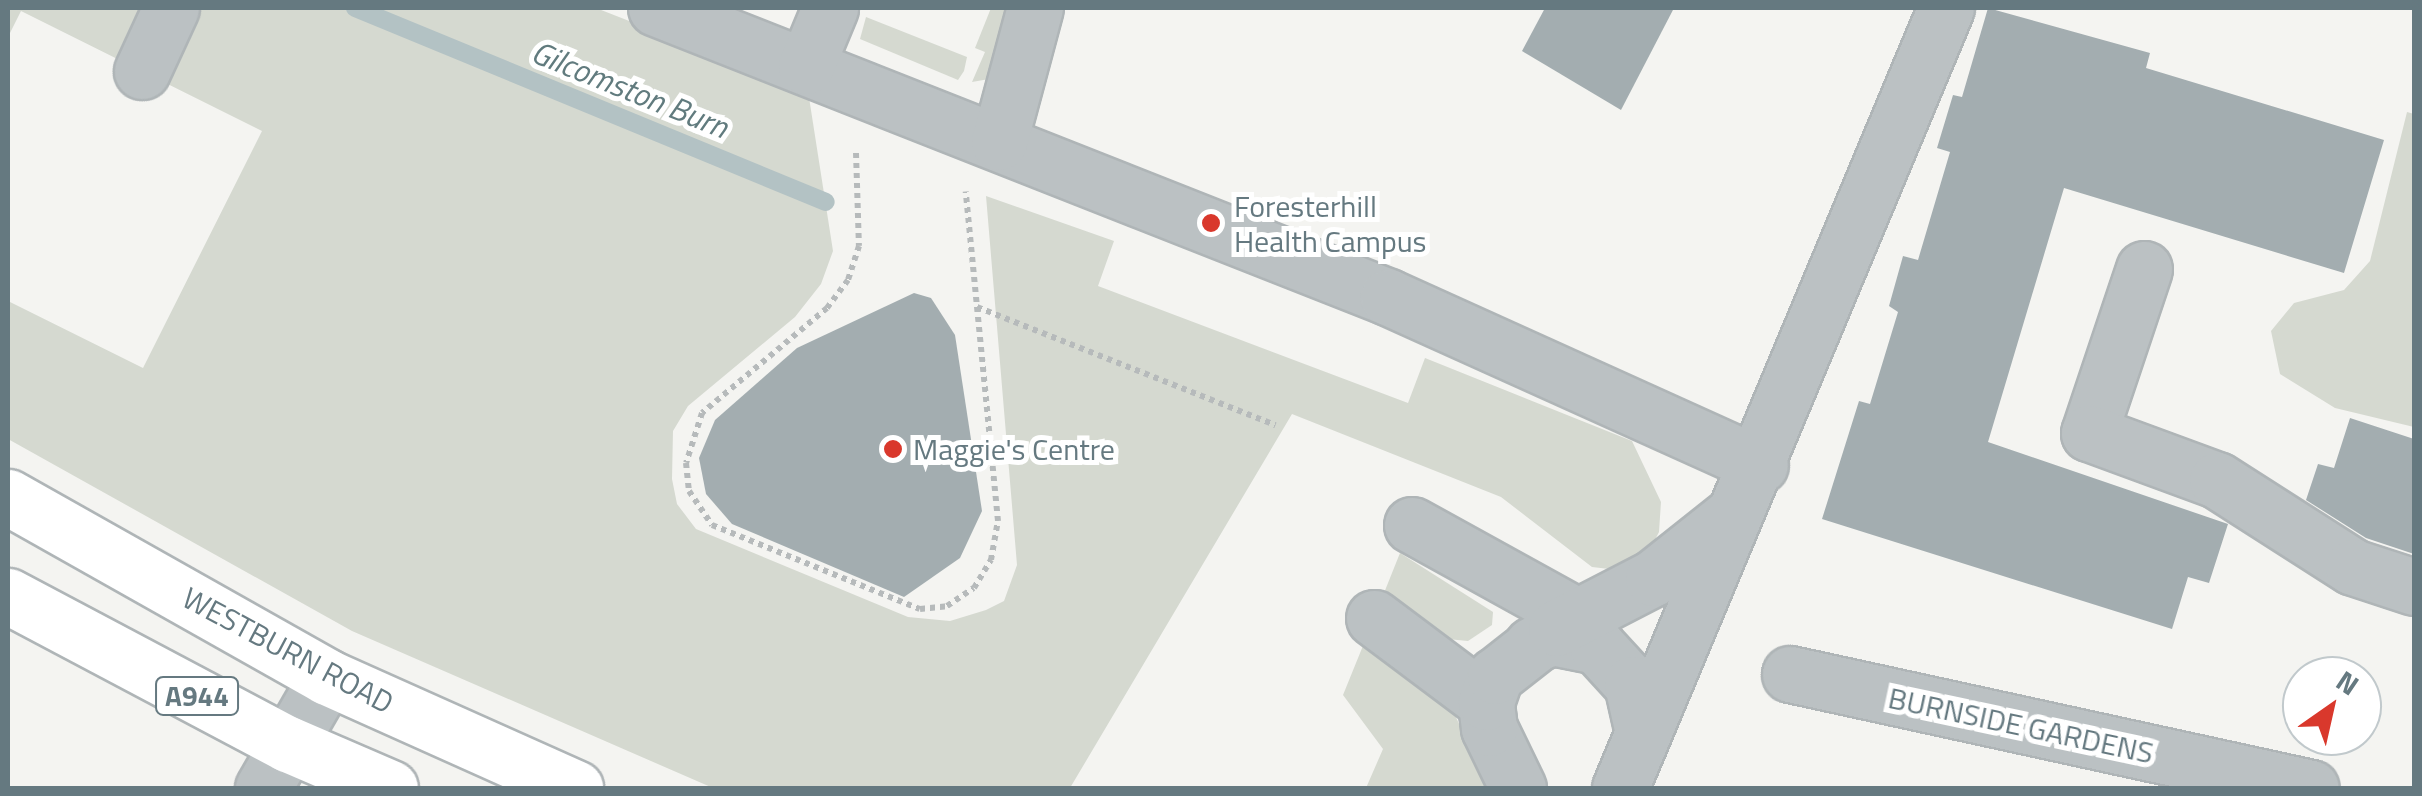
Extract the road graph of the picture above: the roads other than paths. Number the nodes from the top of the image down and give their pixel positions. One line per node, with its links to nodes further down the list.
1 (171, 8): 6 (street)
2 (656, 8): 7 (street)
3 (830, 8): 7 (street)
4 (1036, 8): 8 (street)
5 (1946, 8): 10 (street)
6 (142, 71)
7 (829, 75): 8 (street)
8 (980, 134): 10 (street)
9 (2144, 269): 13 (street)
10 (1750, 486): 15 (street); 21 (street)
11 (8, 497): 19 (main road, WESTBURN ROAD / A944)
12 (1412, 525): 15 (street)
13 (2414, 588)
14 (8, 596): 22 (main road, A944)
15 (1579, 617): 17 (street)
16 (1374, 618): 20 (street)
17 (1529, 646): 20 (street); 21 (street)
18 (1790, 674): 27 (street, BURNSIDE GARDENS)
19 (327, 677): 22 (street); 24 (main road, WESTBURN ROAD / A944)
20 (1486, 702): 25 (street)
21 (1643, 733): 26 (street)
22 (276, 766): 23 (main road, A944)
23 (390, 788)
24 (575, 788)
25 (1518, 788)
26 (1620, 788)
27 (2311, 788)

